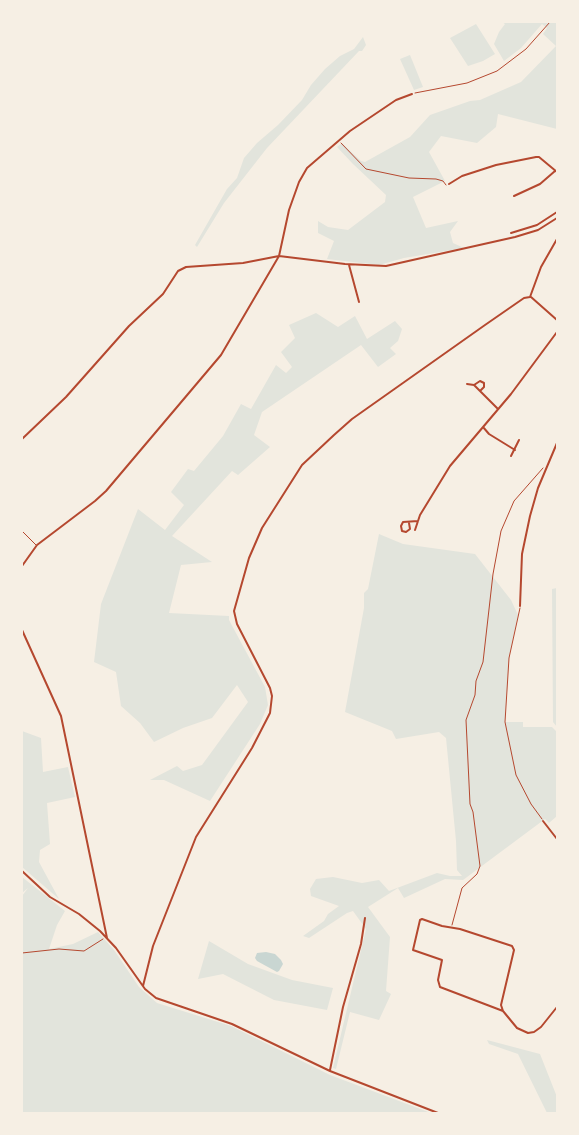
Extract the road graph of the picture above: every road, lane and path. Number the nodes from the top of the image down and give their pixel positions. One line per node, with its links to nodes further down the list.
1 (550, 22): 2 (path)
2 (412, 94): 3 (street)
3 (337, 140): 5 (path); 11 (street)
4 (556, 171): 5 (street); 6 (street)
5 (449, 184)
6 (514, 196)
7 (557, 212): 9 (street)
8 (557, 218): 12 (street)
9 (511, 233)
10 (557, 238): 13 (street)
11 (279, 256): 12 (street); 22 (street); 32 (street)
12 (349, 265): 14 (street)
13 (530, 297): 15 (street); 43 (street)
14 (359, 302)
15 (557, 320)
16 (557, 332): 20 (street)
17 (468, 384): 18 (street)
18 (474, 385): 19 (street); 19 (street)
19 (480, 391): 20 (street)
20 (498, 409): 21 (street)
21 (483, 427): 25 (street); 28 (street)
22 (22, 439)
23 (519, 440): 25 (street)
24 (557, 443): 27 (street)
25 (515, 450): 26 (street)
26 (511, 456)
27 (549, 465): 34 (street); 40 (path)
28 (418, 521): 29 (street); 30 (street)
29 (409, 523): 29 (street)
30 (415, 530)
31 (22, 531): 32 (lane)
32 (37, 545): 33 (street)
33 (22, 566)
34 (520, 606): 36 (path)
35 (22, 630): 41 (street)
36 (543, 821): 37 (street)
37 (557, 839)
38 (22, 871): 41 (street)
39 (365, 918): 46 (street)
40 (451, 928): 45 (street); 45 (street)
41 (107, 938): 42 (path); 43 (street)
42 (22, 953)
43 (143, 986): 46 (street)
44 (557, 1007): 45 (street)
45 (503, 1011)
46 (330, 1071): 47 (street)
47 (438, 1113)

